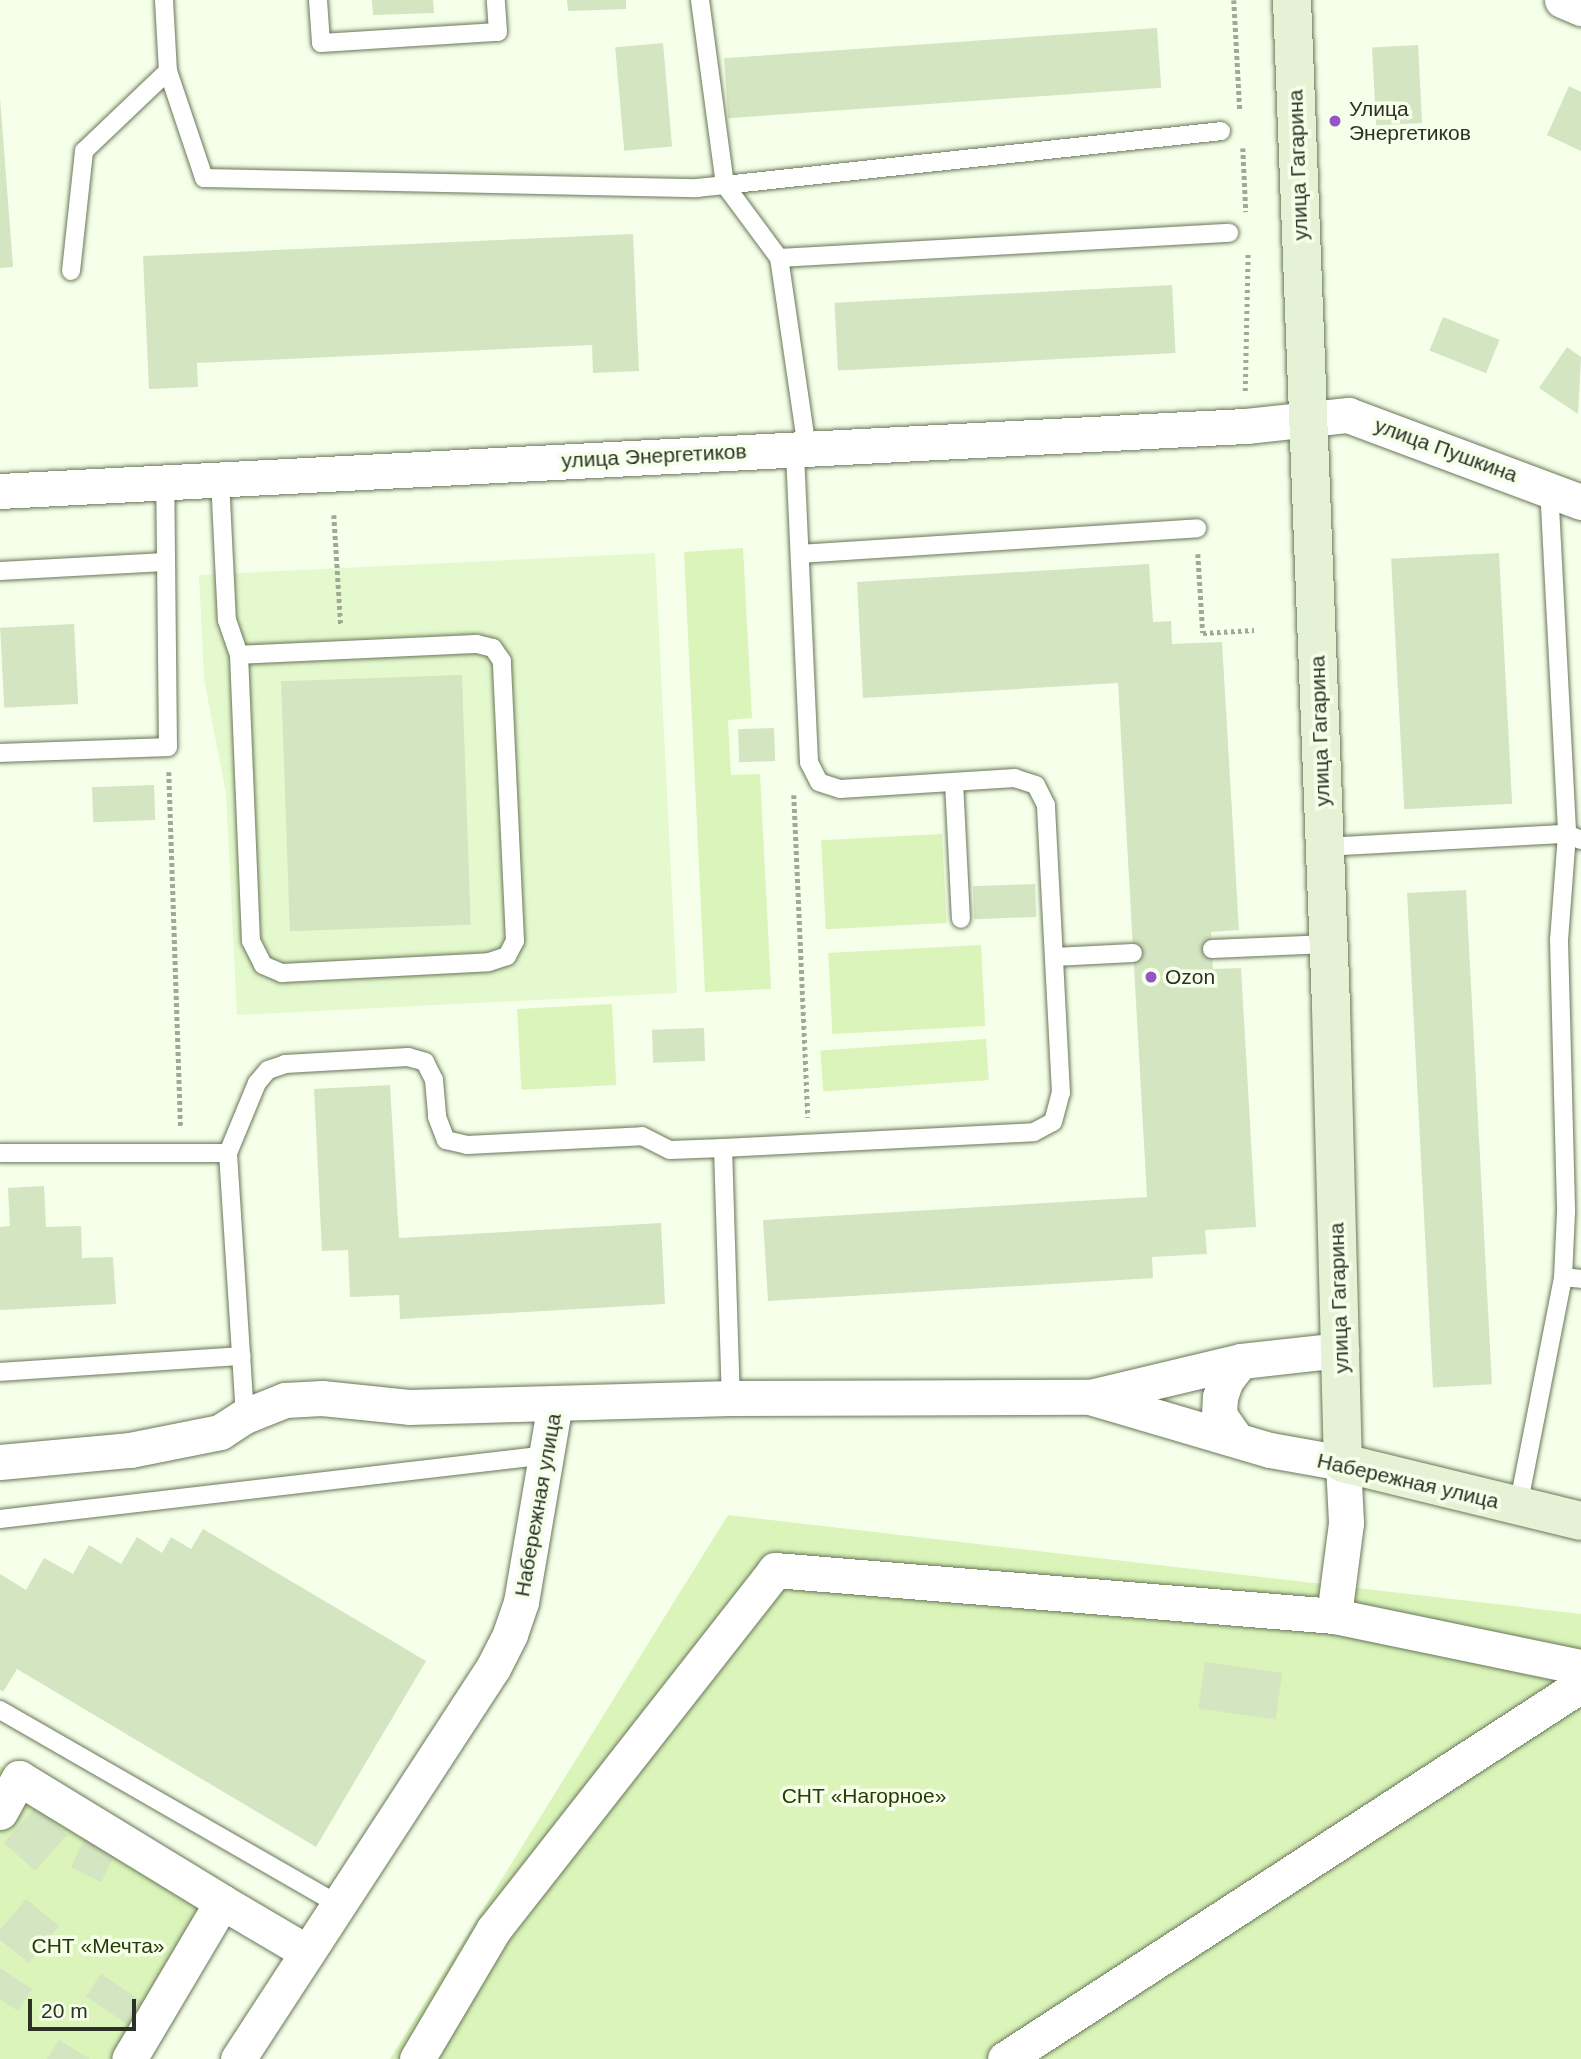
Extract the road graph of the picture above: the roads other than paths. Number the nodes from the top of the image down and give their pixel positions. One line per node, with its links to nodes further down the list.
1 (164, 0): 8 (lane)
2 (318, 0): 3 (lane)
3 (496, 0)
4 (701, 0): 10 (lane)
5 (1292, 0): 14 (street, улица Гагарина)
6 (1562, 0): 7 (street)
7 (1581, 8)
8 (167, 71): 10 (lane); 13 (lane)
9 (1221, 131): 10 (lane)
10 (725, 185): 12 (lane)
11 (1229, 233): 12 (lane)
12 (779, 258): 15 (lane)
13 (71, 271)
14 (1308, 417): 15 (street, улица Энергетиков); 18 (street, улица Пушкина); 29 (street, улица Гагарина)
15 (801, 449): 16 (street, улица Энергетиков); 22 (lane)
16 (220, 479): 17 (street, улица Энергетиков); 25 (lane)
17 (166, 482): 19 (street, улица Энергетиков); 23 (lane)
18 (1549, 487): 20 (street, улица Пушкина); 28 (lane)
19 (0, 491)
20 (1581, 502)
21 (1197, 528): 22 (lane)
22 (800, 554): 27 (lane)
23 (165, 562): 24 (lane); 26 (lane)
24 (0, 572)
25 (239, 655): 25 (lane)
26 (0, 753)
27 (954, 782): 30 (lane); 34 (lane)
28 (1574, 837): 29 (lane); 38 (lane)
29 (1325, 847): 31 (street, улица Гагарина)
30 (961, 919)
31 (1328, 944): 32 (lane); 39 (street, улица Гагарина)
32 (1212, 949)
33 (1133, 953): 34 (lane)
34 (1054, 957): 35 (lane)
35 (723, 1148): 37 (lane); 44 (lane)
36 (0, 1153): 37 (lane)
37 (228, 1153): 40 (lane)
38 (1572, 1278): 51 (lane)
39 (1341, 1350): 41 (street, Набережная улица); 50 (street, улица Гагарина)
40 (241, 1356): 42 (lane); 46 (lane)
41 (1241, 1361): 43 (street, Набережная улица); 47 (street)
42 (0, 1372)
43 (1090, 1397): 44 (street, Набережная улица); 47 (street, Набережная улица)
44 (731, 1398): 45 (street, Набережная улица)
45 (555, 1404): 46 (street); 48 (street, Набережная улица)
46 (245, 1416): 49 (street)
47 (1236, 1439): 50 (street, Набережная улица)
48 (547, 1455): 52 (lane); 60 (street, Набережная улица)
49 (0, 1462)
50 (1343, 1463): 51 (street, Набережная улица); 54 (street)
51 (1518, 1507): 53 (street, Набережная улица)
52 (0, 1519)
53 (1581, 1521)
54 (1334, 1616): 55 (street); 64 (street)
55 (1581, 1667)
56 (1581, 1685): 65 (street)
57 (0, 1710): 60 (lane)
58 (0, 1812): 59 (street)
59 (222, 1902): 61 (street); 62 (street)
60 (338, 1905): 61 (street, Набережная улица)
61 (307, 1952): 63 (street, Набережная улица)
62 (129, 2059)
63 (238, 2059)
64 (417, 2059)
65 (1005, 2059)

